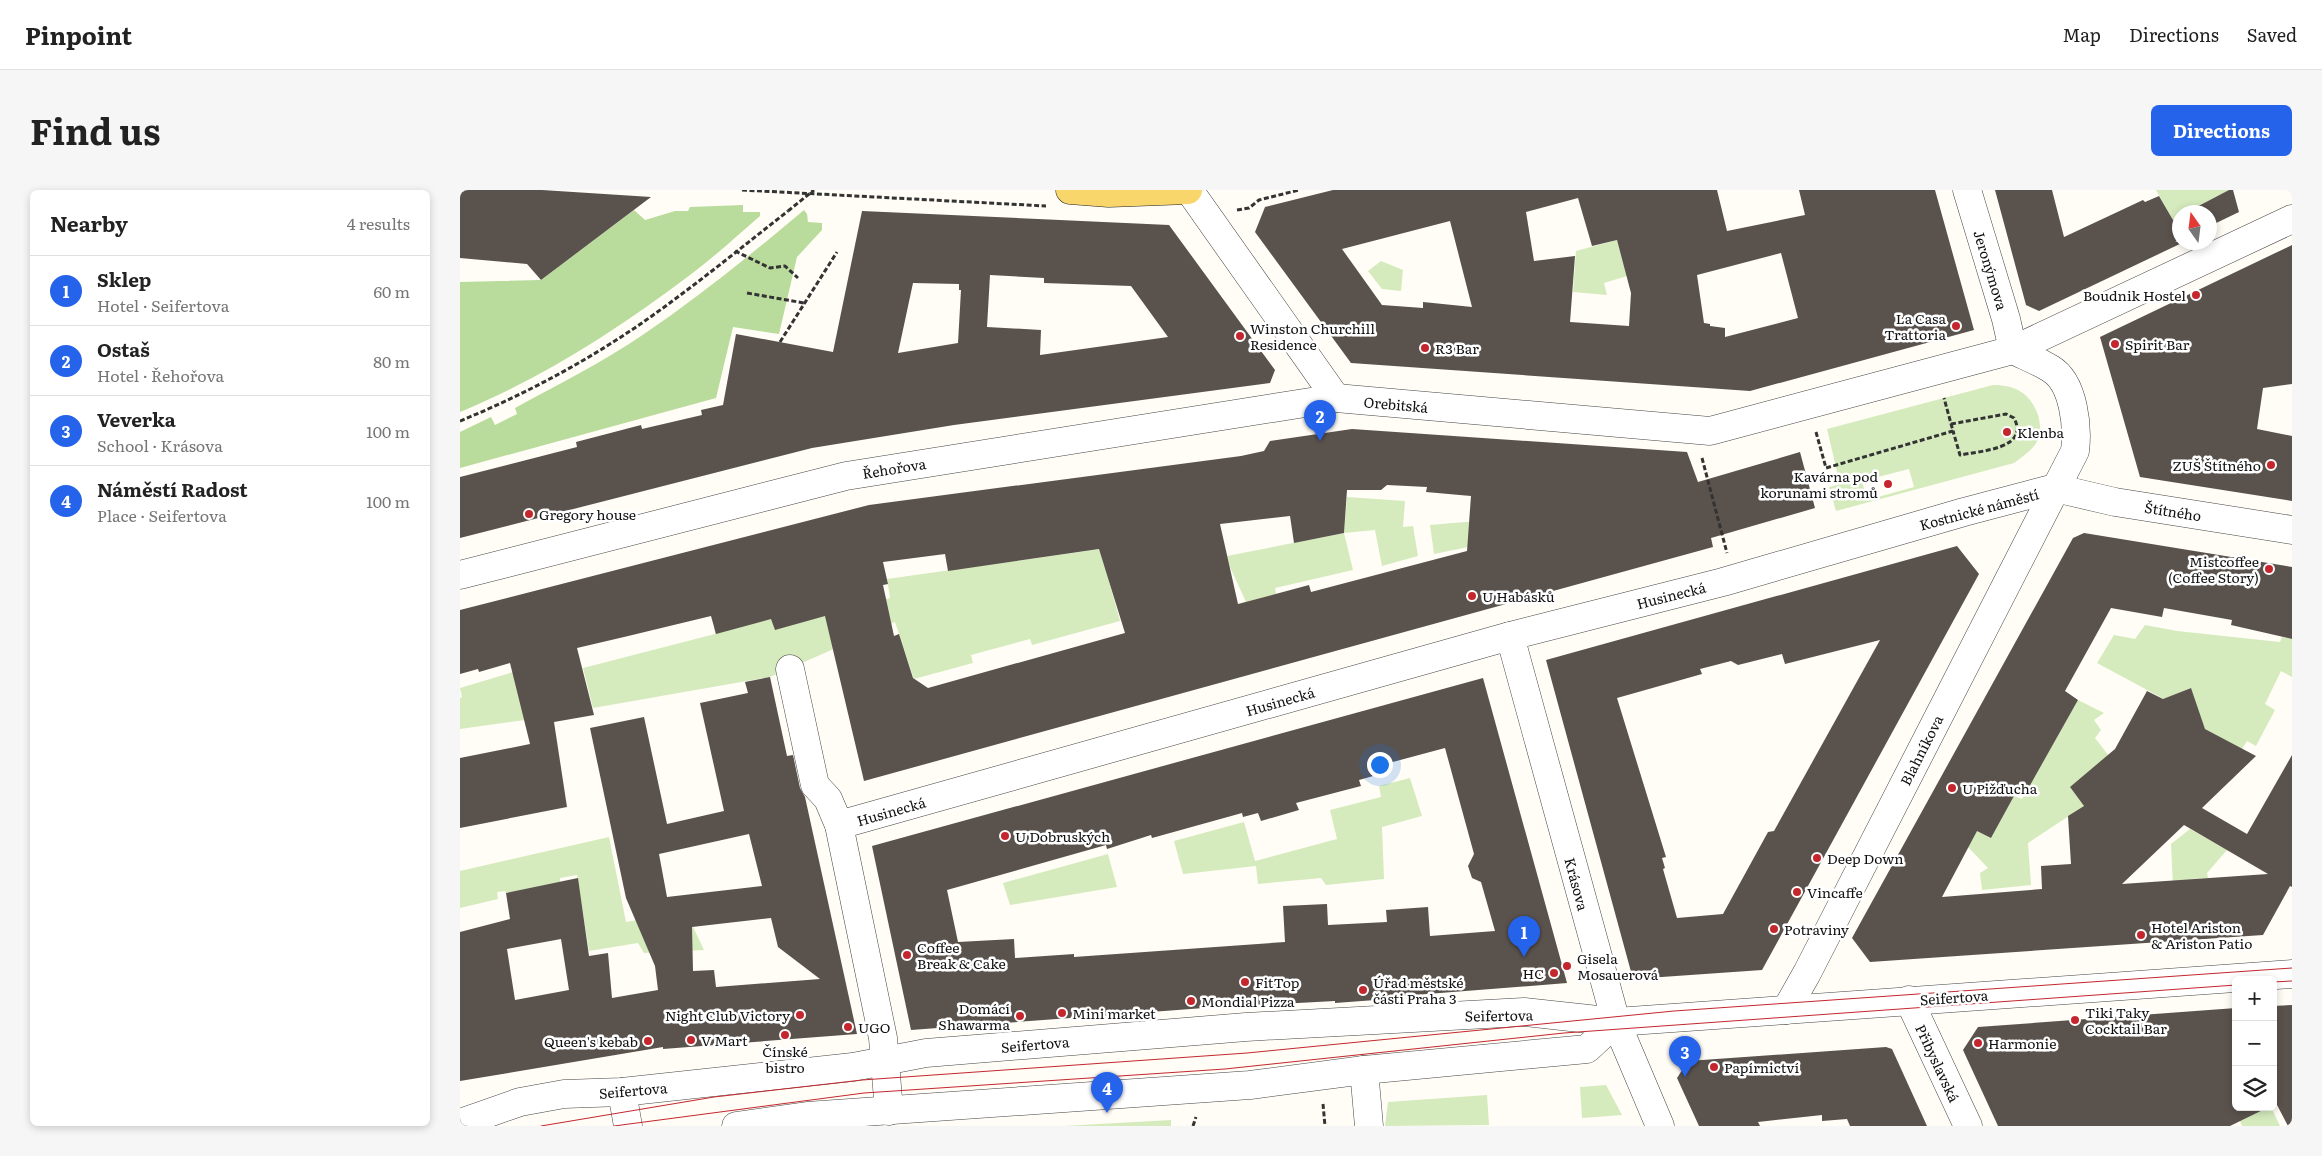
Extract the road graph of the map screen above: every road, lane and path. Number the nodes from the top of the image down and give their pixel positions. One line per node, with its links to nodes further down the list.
1 (742, 190): 6 (path)
2 (814, 190): 9 (path, bridge)
3 (1188, 190): 6 (main road); 7 (street)
4 (1299, 190): 7 (path)
5 (1967, 190): 15 (street, Jeronýmova)
6 (1062, 198)
7 (1208, 215): 17 (street)
8 (2292, 219): 15 (street)
9 (736, 251): 11 (path); 18 (path)
10 (837, 252): 13 (path)
11 (798, 278)
12 (747, 293): 13 (path)
13 (804, 303): 14 (path)
14 (780, 342)
15 (2013, 350): 21 (street); 23 (street, Kostnické náměstí)
16 (1944, 397): 20 (path)
17 (1336, 398): 21 (street, Orebitská); 26 (street, Řehořova)
18 (460, 421)
19 (1814, 424): 22 (path)
20 (1951, 424): 22 (path); 22 (path)
21 (1710, 431): 25 (path)
22 (1953, 431)
23 (2055, 488): 24 (street, Štítného); 27 (street, Kostnické náměstí); 33 (street, Blahníkova)
24 (2292, 530)
25 (1725, 545)
26 (460, 575)
27 (1723, 582): 28 (street, Husinecká)
28 (1510, 636): 30 (street, Husinecká); 34 (street, Krásova)
29 (790, 669): 30 (street, Husinecká)
30 (839, 825): 35 (street, Husinecká)
31 (2292, 974): 32 (street, Seifertova)
32 (1909, 1000): 33 (street, Seifertova); 46 (street, Přibyslavská)
33 (1786, 1010): 34 (street, Seifertova)
34 (1616, 1022): 35 (street, Seifertova); 36 (street); 45 (street, Krásova)
35 (885, 1061): 37 (street, Seifertova); 39 (street, Husinecká)
36 (1364, 1070): 39 (street); 44 (street)
37 (622, 1092): 40 (street, Seifertova); 41 (street)
38 (1322, 1098): 43 (path)
39 (889, 1111): 42 (street)
40 (460, 1124)
41 (628, 1126)
42 (736, 1126)
43 (1325, 1126)
44 (1369, 1126)
45 (1660, 1126)
46 (1968, 1126)

